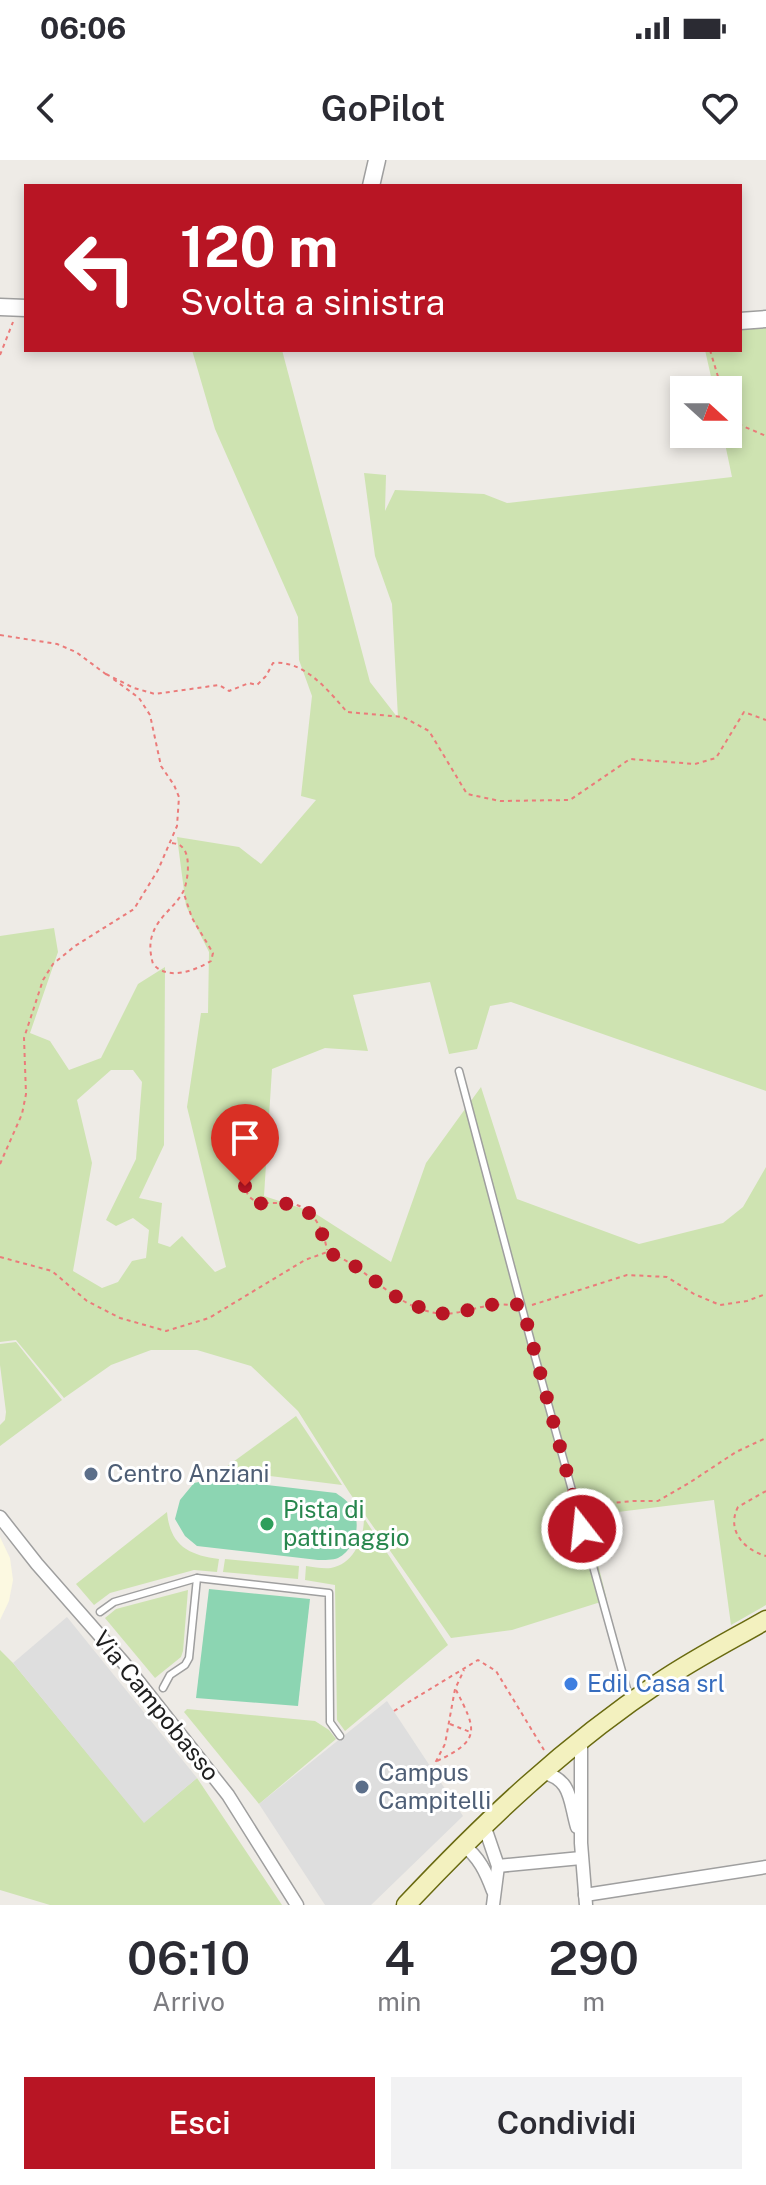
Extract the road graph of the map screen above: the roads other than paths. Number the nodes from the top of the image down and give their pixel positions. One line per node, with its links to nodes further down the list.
1 (377, 160): 2 (street)
2 (371, 184)
3 (0, 307): 4 (street)
4 (22, 308)
5 (766, 319): 6 (street)
6 (742, 321)
7 (459, 1071): 16 (lane)
8 (0, 1517): 12 (street, Via Campobasso)
9 (197, 1578): 10 (lane); 13 (lane); 18 (lane)
10 (100, 1612): 12 (street)
11 (766, 1620): 16 (main road)
12 (88, 1622): 14 (street, Via Campobasso)
13 (163, 1688): 14 (street)
14 (152, 1698): 17 (street, Via Campobasso)
15 (176, 1703): 17 (street)
16 (631, 1703): 19 (main road)
17 (164, 1714): 29 (street, Via Campobasso)
18 (340, 1736)
19 (581, 1739): 20 (main road); 22 (street)
20 (546, 1767): 21 (main road); 22 (street)
21 (484, 1825): 23 (main road); 25 (street)
22 (581, 1843): 24 (street)
23 (463, 1845): 27 (street); 30 (main road)
24 (581, 1858): 25 (street); 28 (street)
25 (498, 1866): 27 (street)
26 (766, 1867): 28 (street)
27 (493, 1891): 31 (street)
28 (586, 1900)
29 (297, 1905)
30 (406, 1905)
31 (493, 1905)

